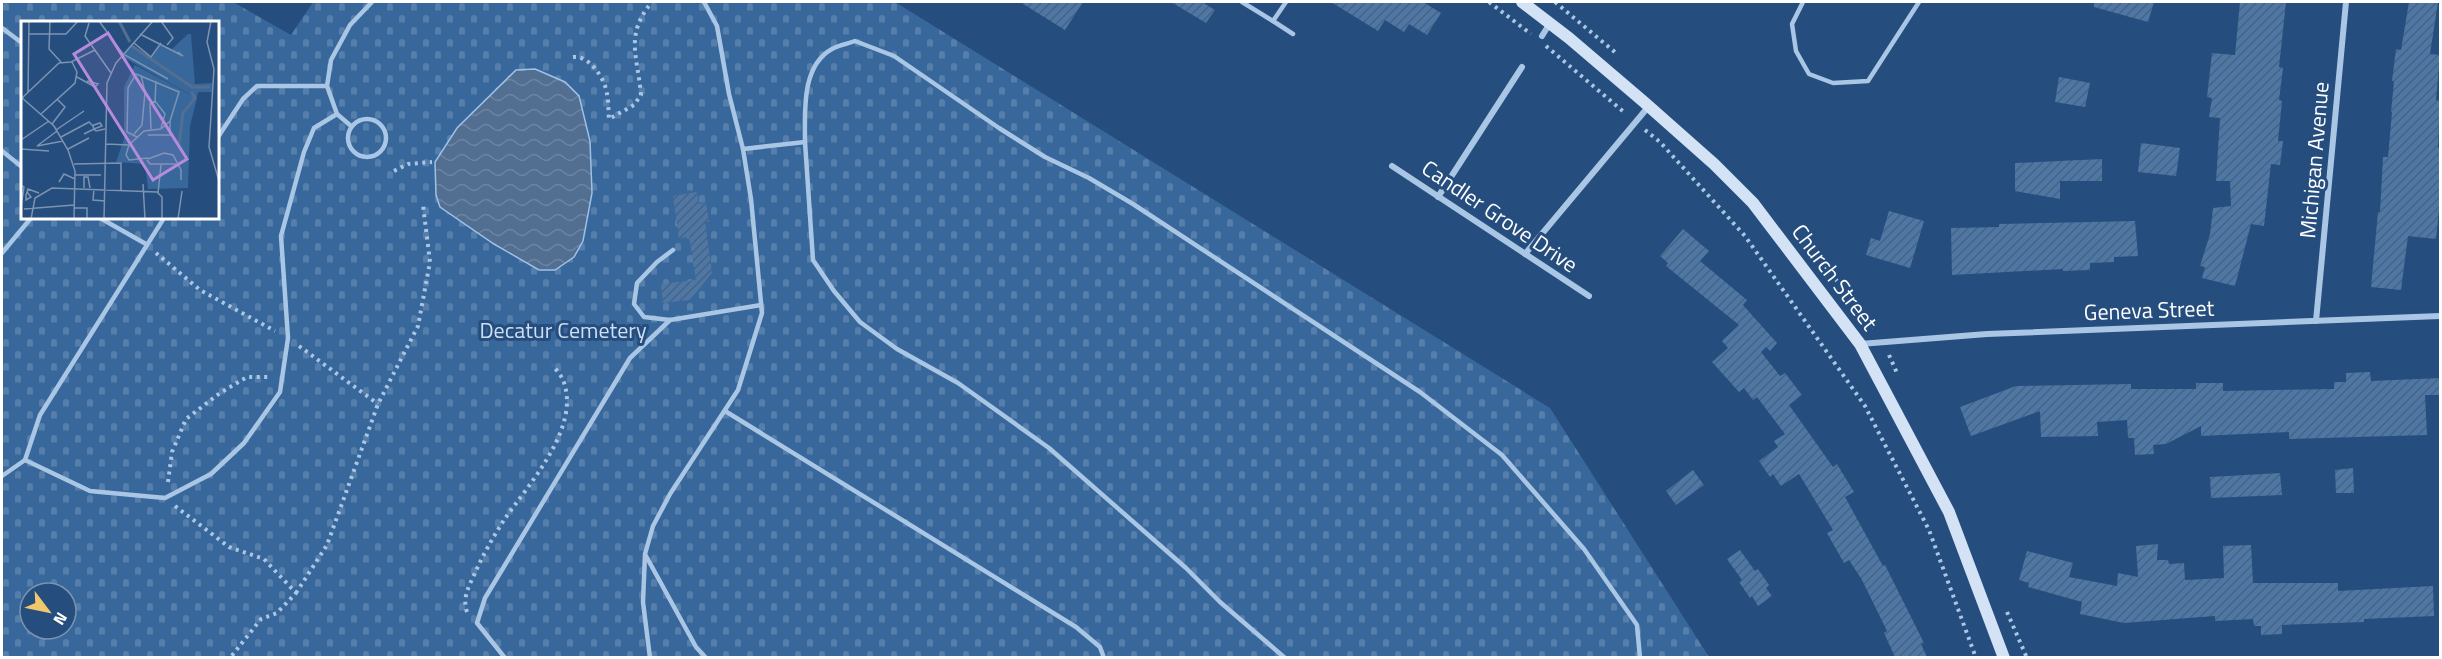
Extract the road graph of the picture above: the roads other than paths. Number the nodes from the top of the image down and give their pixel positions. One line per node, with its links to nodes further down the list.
1 (372, 2): 16 (lane)
2 (704, 2): 22 (lane)
3 (1242, 2): 9 (lane)
4 (1286, 2): 9 (lane)
5 (1522, 2): 10 (main road, Church Street)
6 (1803, 2): 7 (lane)
7 (1919, 2)
8 (2346, 2): 38 (street, Michigan Avenue)
9 (1273, 21): 12 (lane)
10 (1550, 23): 13 (street); 17 (main road, Church Street)
11 (2, 28): 14 (lane)
12 (1293, 34)
13 (1542, 36)
14 (21, 42)
15 (1522, 67): 26 (street)
16 (327, 86): 18 (lane); 20 (lane)
17 (1649, 106): 33 (street); 39 (main road, Church Street)
18 (337, 114): 19 (lane); 41 (lane)
19 (351, 126): 19 (lane)
20 (219, 135)
21 (806, 142): 22 (lane); 48 (lane); 49 (lane)
22 (743, 149): 35 (lane)
23 (2, 151): 24 (lane)
24 (21, 166)
25 (1392, 166): 26 (street, Candler Grove Drive)
26 (1438, 196): 33 (street, Candler Grove Drive)
27 (30, 219): 32 (lane)
28 (102, 219): 30 (lane)
29 (163, 219): 30 (lane)
30 (146, 244): 41 (lane)
31 (673, 250): 37 (lane)
32 (2, 253)
33 (1525, 254): 34 (street, Candler Grove Drive)
34 (1588, 296)
35 (761, 305): 37 (lane); 40 (lane)
36 (2440, 316): 38 (street, Geneva Street)
37 (670, 320): 44 (lane)
38 (2316, 321): 39 (street, Geneva Street)
39 (1860, 344): 50 (main road, Church Street)
40 (725, 411): 43 (lane); 47 (lane)
41 (25, 460): 42 (lane)
42 (2, 476)
43 (645, 554): 45 (lane); 46 (lane)
44 (505, 657)
45 (650, 657)
46 (706, 657)
47 (1104, 657)
48 (1285, 657)
49 (1640, 657)
50 (2004, 657)

